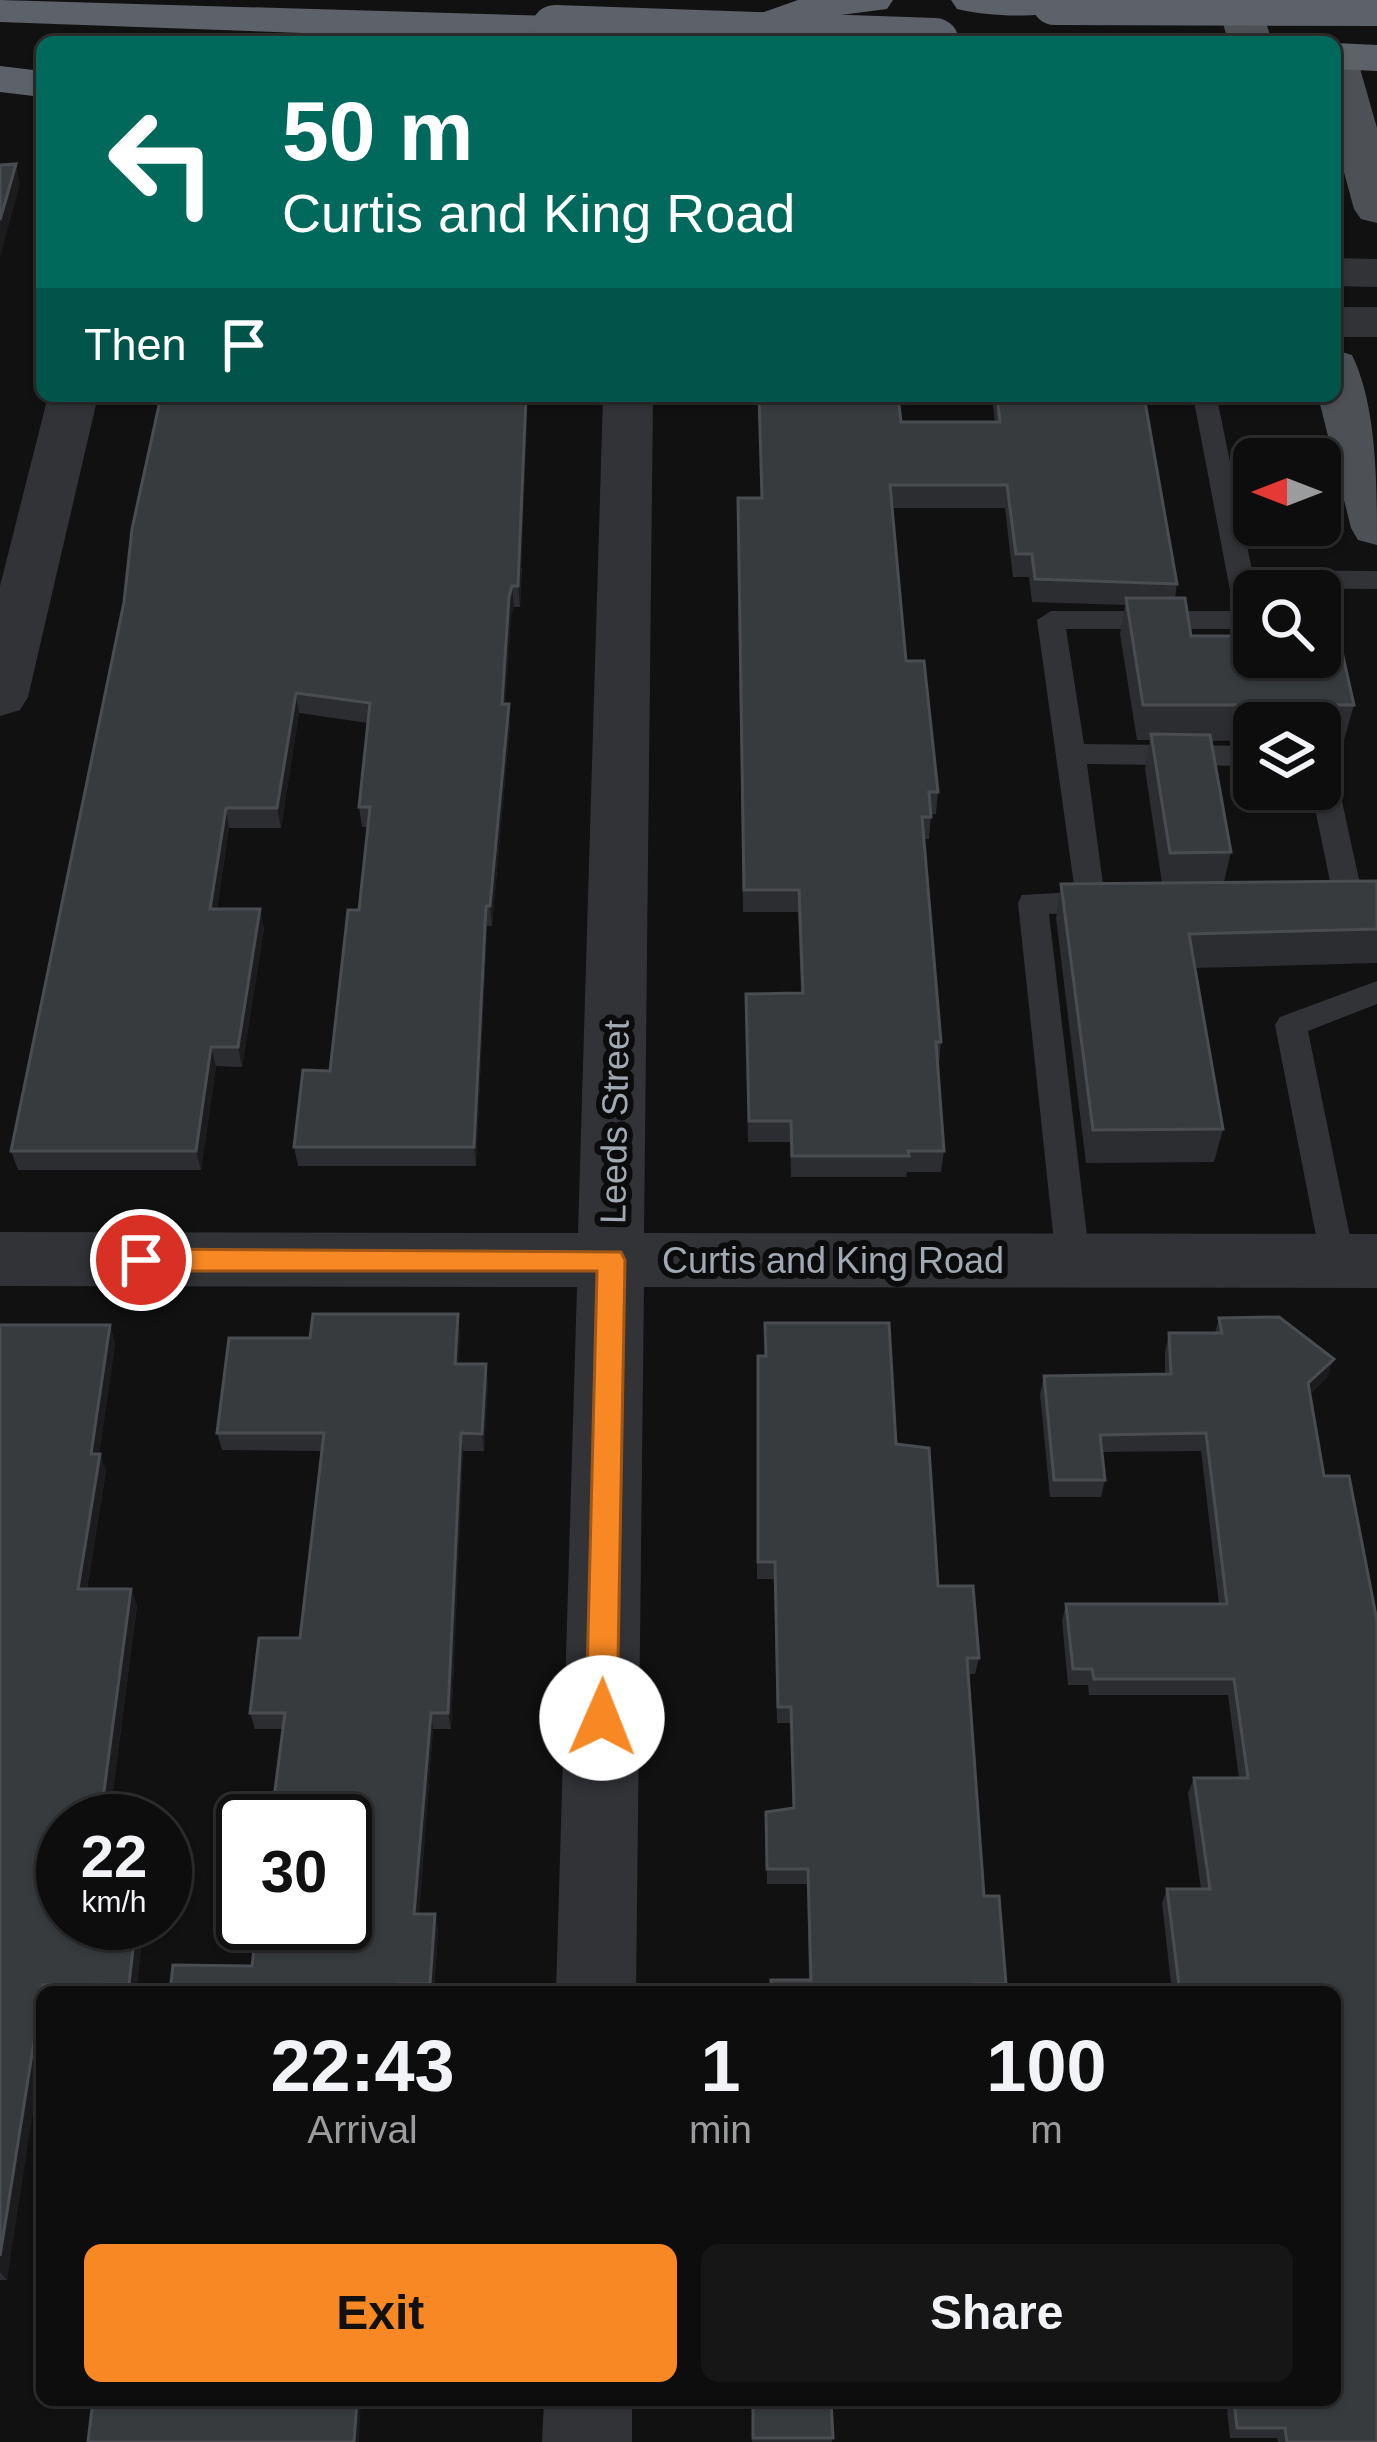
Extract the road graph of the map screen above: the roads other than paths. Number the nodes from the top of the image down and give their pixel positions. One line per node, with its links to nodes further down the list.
1 (872, 0): 8 (highway)
2 (972, 0): 5 (highway)
3 (1238, 0): 10 (main road)
4 (1318, 0): 11 (main road)
5 (1055, 1): 6 (highway, bridge)
6 (1377, 2)
7 (0, 9): 9 (highway, bridge)
8 (736, 36)
9 (760, 36)
10 (1248, 36)
11 (1328, 36)
12 (1341, 57): 13 (highway)
13 (1377, 58)
14 (1341, 77): 17 (main road)
15 (0, 79): 16 (highway)
16 (36, 83)
17 (1374, 186)
18 (1341, 272): 19 (street)
19 (1377, 273)
20 (1341, 322): 21 (street)
21 (1377, 322)
22 (1341, 388): 26 (main road)
23 (72, 402): 31 (street)
24 (628, 402): 40 (street, Leeds Street)
25 (1205, 402): 27 (lane)
26 (1377, 528)
27 (1239, 570)
28 (1341, 580): 29 (lane)
29 (1377, 580)
30 (1233, 620): 32 (lane)
31 (0, 698)
32 (1071, 754): 33 (lane); 36 (lane)
33 (1233, 756)
34 (1330, 810): 35 (lane)
35 (1302, 902)
36 (1090, 903): 37 (lane); 41 (lane)
37 (1138, 903)
38 (1377, 992): 42 (lane)
39 (0, 1259): 40 (street, Curtis and King Road)
40 (611, 1260): 41 (street, Curtis and King Road); 43 (street, Leeds Street)
41 (1073, 1261): 42 (street, Curtis and King Road)
42 (1358, 1262)
43 (596, 1986)
44 (588, 2406): 45 (street)
45 (587, 2442)

